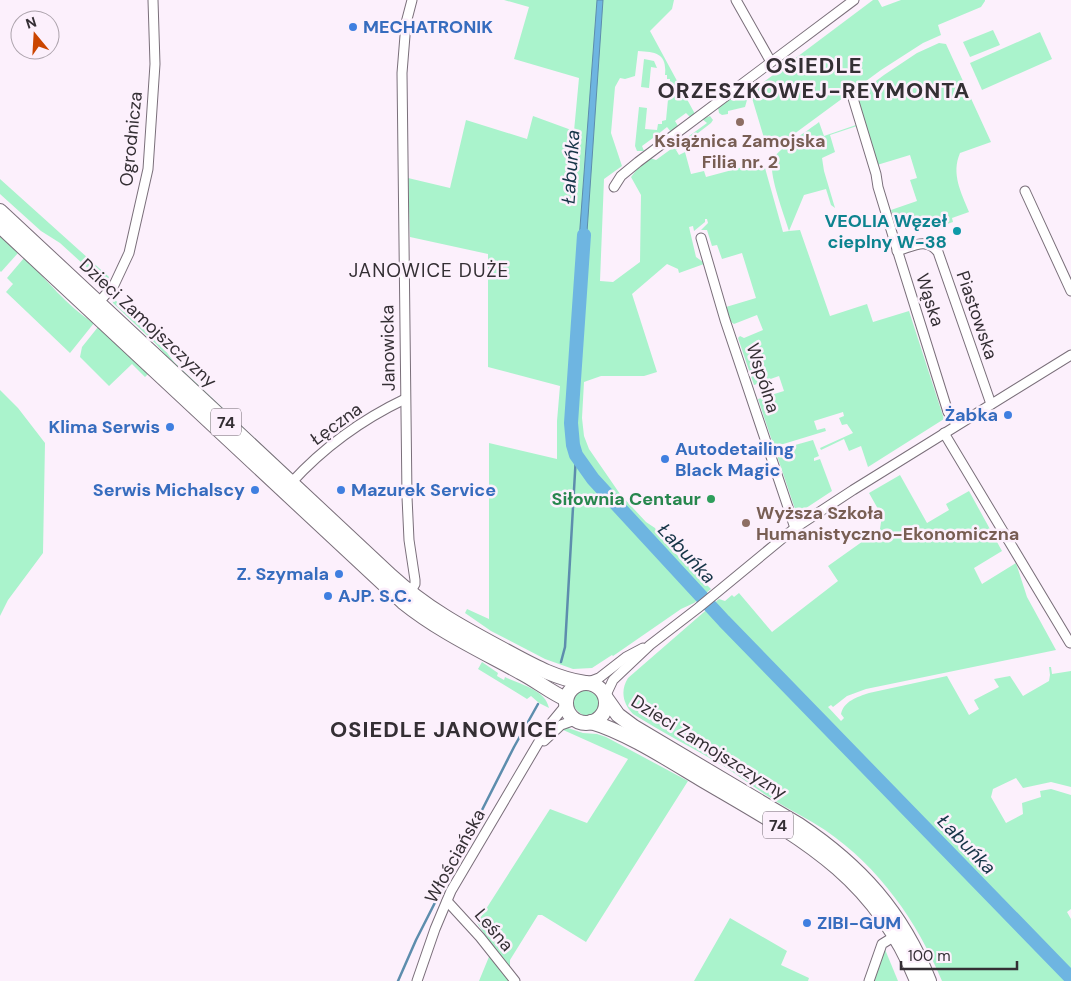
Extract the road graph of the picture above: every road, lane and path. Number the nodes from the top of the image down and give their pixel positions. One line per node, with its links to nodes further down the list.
1 (153, 0): 14 (street, Ogrodnicza)
2 (412, 0): 16 (street, Janowicka)
3 (736, 0): 5 (street)
4 (854, 0): 5 (street)
5 (770, 62): 7 (street)
6 (852, 95): 12 (street, Wąska)
7 (614, 187)
8 (1025, 191): 13 (street)
9 (0, 211): 14 (main road, Dzieci Zamojszczyzny / 74)
10 (0, 226): 22 (main road, Dzieci Zamojszczyzny / 74)
11 (701, 238): 21 (street, Wspólna)
12 (897, 251): 17 (street, Piastowska); 18 (street, Wąska)
13 (1071, 291)
14 (99, 302): 20 (main road, Dzieci Zamojszczyzny / 74)
15 (1071, 355): 17 (street)
16 (405, 399): 20 (street, Łęczna); 22 (street, Janowicka)
17 (991, 404): 18 (street)
18 (957, 425): 19 (street)
19 (944, 433): 21 (street); 23 (street)
20 (291, 483): 22 (main road, Dzieci Zamojszczyzny / 74)
21 (795, 528): 24 (street)
22 (407, 598): 25 (main road, Dzieci Zamojszczyzny / 74); 27 (main road, Dzieci Zamojszczyzny / 74)
23 (1070, 643)
24 (650, 645): 25 (street); 26 (street)
25 (586, 683): 26 (main road, 74); 27 (main road)
26 (605, 698): 29 (main road); 37 (main road, Dzieci Zamojszczyzny / 74)
27 (566, 702): 28 (main road); 30 (street, Włościańska)
28 (575, 720): 29 (main road, 74); 30 (street, Włościańska)
29 (590, 722): 32 (main road, Dzieci Zamojszczyzny / 74)
30 (534, 752): 31 (street, Włościańska)
31 (447, 900): 33 (street, Włościańska); 34 (street, Leśna)
32 (895, 936): 35 (street); 36 (main road, Dzieci Zamojszczyzny / 74)
33 (418, 981)
34 (515, 981)
35 (869, 981)
36 (917, 981)
37 (929, 981)

